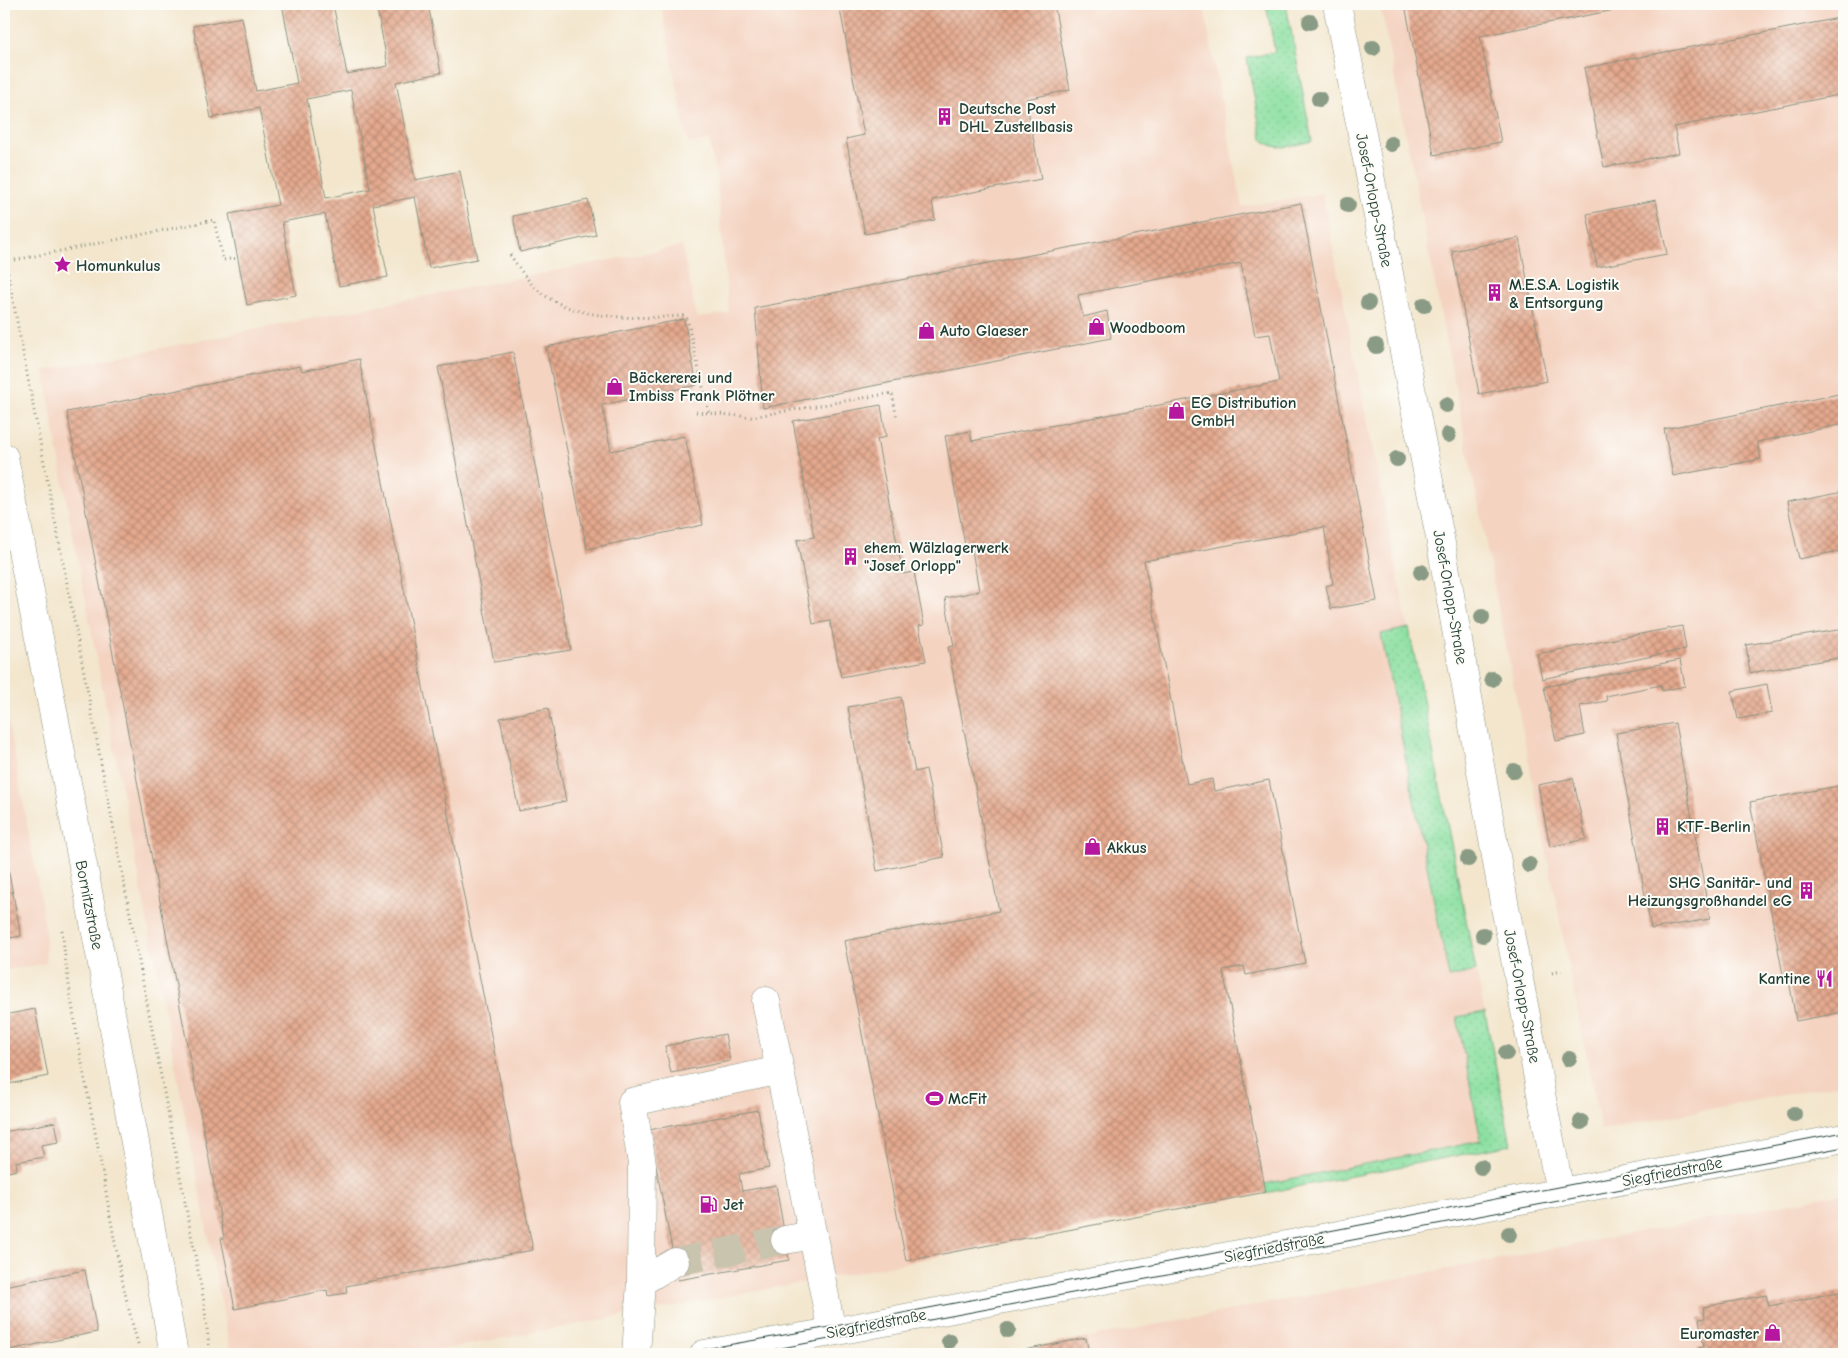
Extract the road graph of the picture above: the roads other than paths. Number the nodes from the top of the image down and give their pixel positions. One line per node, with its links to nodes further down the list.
1 (1337, 4): 6 (street, Josef-Orlopp-Straße)
2 (4, 456): 12 (street, Bornitzstraße)
3 (766, 1002): 4 (street)
4 (780, 1070): 7 (street); 10 (street)
5 (1844, 1138): 6 (street, Siegfriedstraße)
6 (1560, 1192): 11 (street, Siegfriedstraße)
7 (813, 1235): 8 (street); 11 (street)
8 (785, 1240)
9 (675, 1262): 10 (street)
10 (641, 1282): 13 (street)
11 (832, 1332): 14 (street, Siegfriedstraße)
12 (174, 1354)
13 (636, 1354)
14 (704, 1354)

